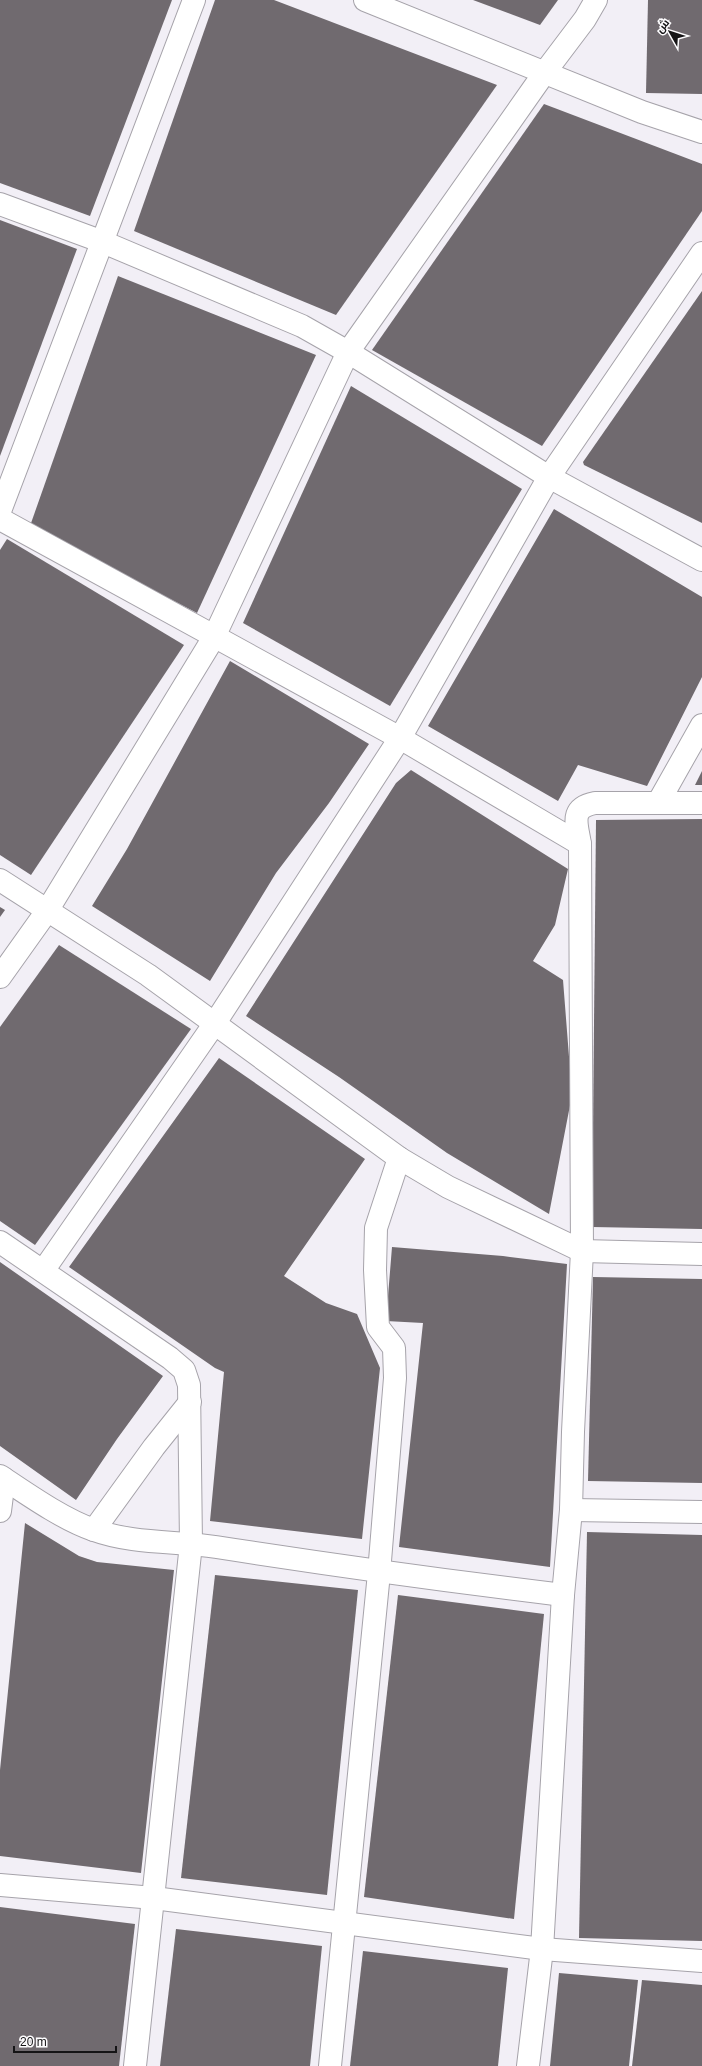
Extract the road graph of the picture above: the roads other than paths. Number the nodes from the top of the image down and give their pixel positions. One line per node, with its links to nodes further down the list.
1 (194, 0): 7 (street)
2 (365, 0): 4 (street)
3 (596, 0): 4 (street)
4 (545, 72): 5 (street); 9 (street)
5 (702, 132)
6 (0, 204): 7 (street)
7 (103, 242): 9 (street); 11 (street)
8 (702, 253): 10 (street)
9 (348, 352): 10 (street); 14 (street)
10 (549, 476): 13 (street); 16 (street)
11 (0, 511)
12 (0, 519): 14 (street)
13 (702, 560)
14 (214, 637): 16 (street); 21 (street)
15 (702, 725): 17 (street)
16 (400, 738): 19 (street); 23 (street)
17 (658, 803): 18 (street); 19 (street)
18 (702, 803)
19 (580, 844): 26 (street)
20 (0, 880): 21 (street)
21 (48, 911): 22 (street); 23 (street)
22 (0, 978)
23 (216, 1023): 24 (street); 28 (street)
24 (399, 1158): 26 (street); 36 (street)
25 (0, 1242): 28 (street)
26 (582, 1252): 27 (street); 31 (street)
27 (702, 1254)
28 (43, 1271): 29 (street)
29 (190, 1402): 34 (street); 35 (street)
30 (2, 1477): 32 (street); 34 (street)
31 (571, 1510): 33 (street); 37 (street)
32 (0, 1511)
33 (702, 1512)
34 (94, 1530): 35 (street)
35 (191, 1544): 36 (street); 39 (street)
36 (379, 1572): 37 (street); 40 (street)
37 (563, 1595): 41 (street)
38 (0, 1885): 39 (street)
39 (154, 1898): 40 (street); 43 (street)
40 (343, 1922): 41 (street); 44 (street)
41 (542, 1949): 42 (street); 45 (street)
42 (702, 1961)
43 (135, 2066)
44 (330, 2066)
45 (528, 2066)

